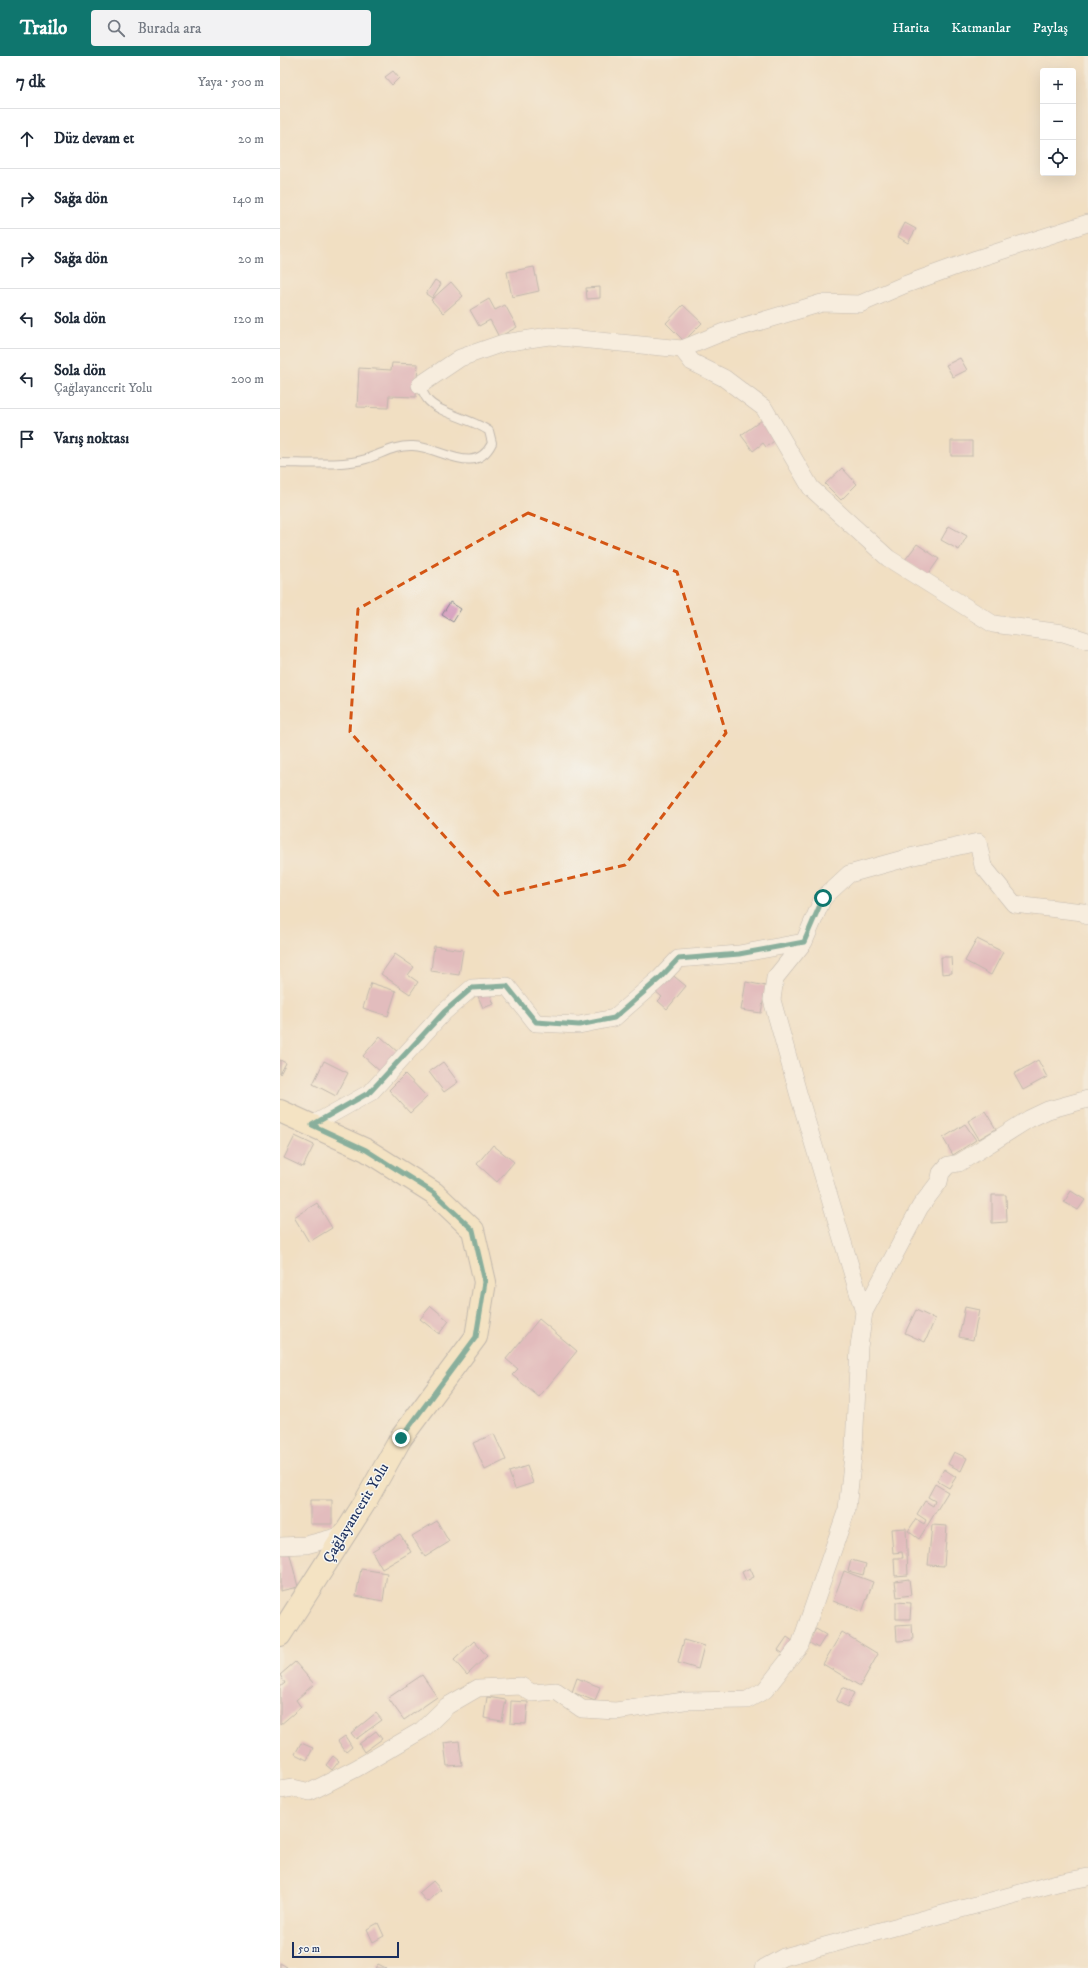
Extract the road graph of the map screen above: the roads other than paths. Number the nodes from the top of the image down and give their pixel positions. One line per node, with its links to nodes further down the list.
1 (1088, 223): 2 (street)
2 (682, 349): 3 (street); 5 (street)
3 (420, 385): 4 (lane)
4 (280, 464)
5 (1088, 641)
6 (1088, 916): 7 (street)
7 (804, 942): 10 (street); 11 (street)
8 (1088, 1099): 11 (street)
9 (280, 1111): 10 (main road, Çağlayancerit Yolu)
10 (312, 1125): 12 (main road, Çağlayancerit Yolu)
11 (864, 1312): 15 (street)
12 (344, 1536): 13 (street); 14 (main road, Çağlayancerit Yolu)
13 (280, 1546)
14 (280, 1635)
15 (280, 1790)
16 (1088, 1877): 17 (street)
17 (764, 1968)

